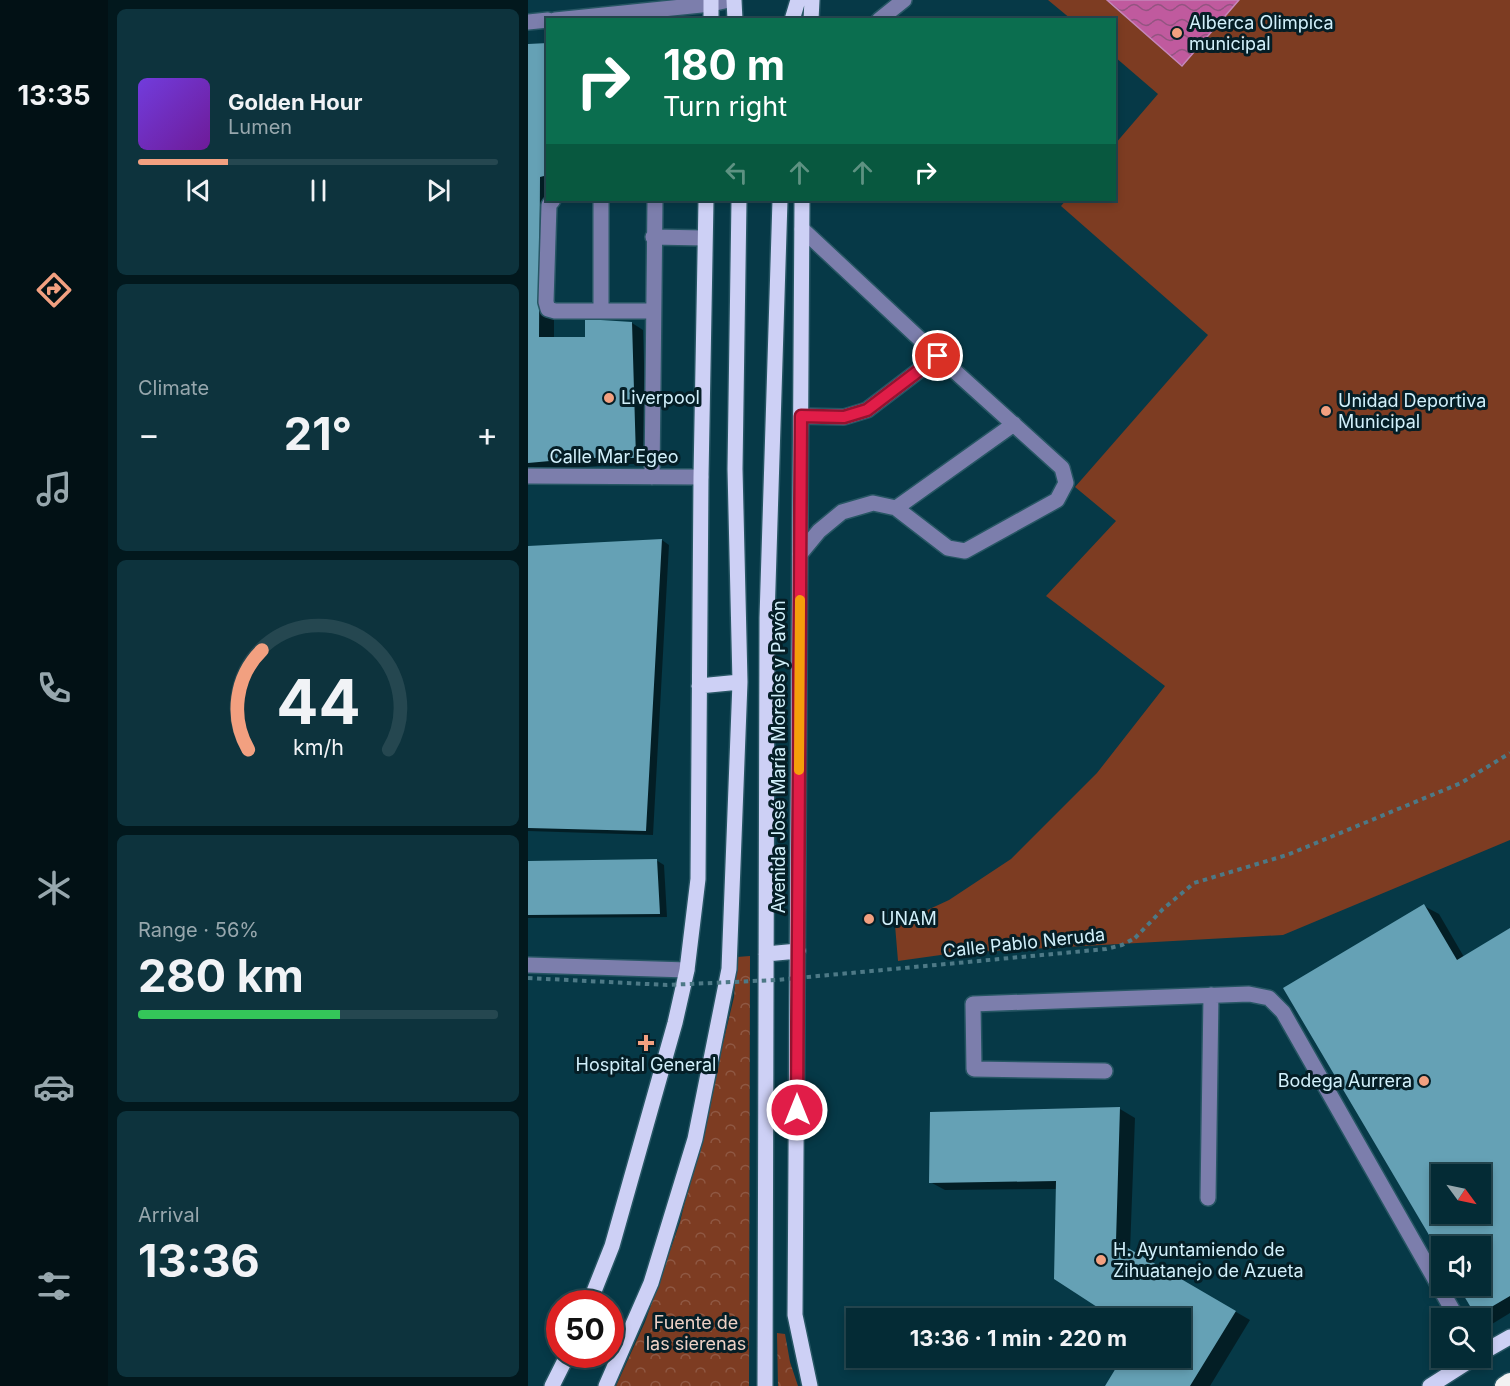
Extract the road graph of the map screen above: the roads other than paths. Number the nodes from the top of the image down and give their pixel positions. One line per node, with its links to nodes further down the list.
1 (729, 0): 6 (street)
2 (734, 0): 9 (main road)
3 (798, 0): 10 (main road)
4 (812, 0): 11 (main road)
5 (904, 0): 12 (street)
6 (711, 2): 7 (street); 8 (main road)
7 (572, 18)
8 (711, 18)
9 (735, 18)
10 (793, 18)
11 (810, 18)
12 (882, 18)
13 (546, 20): 14 (street)
14 (528, 22)
15 (553, 201): 25 (street)
16 (601, 201): 25 (street)
17 (655, 201): 23 (street)
18 (706, 201): 24 (main road)
19 (739, 201): 35 (main road)
20 (780, 201): 38 (main road, Avenida José María Morelos y Pavón)
21 (802, 201): 22 (main road, Avenida José María Morelos y Pavón)
22 (802, 229): 27 (street); 28 (main road, Avenida José María Morelos y Pavón)
23 (653, 237): 24 (street); 26 (street)
24 (705, 238): 32 (main road)
25 (601, 311): 26 (street)
26 (653, 311): 31 (street)
27 (938, 356): 28 (street); 29 (street)
28 (801, 416): 34 (main road, Avenida José María Morelos y Pavón)
29 (1014, 424): 33 (street); 33 (street)
30 (528, 476): 31 (street, Calle Mar Egeo)
31 (652, 477): 32 (street, Calle Mar Egeo)
32 (701, 477): 36 (main road)
33 (896, 508): 34 (street)
34 (800, 554): 37 (main road, Avenida José María Morelos y Pavón)
35 (740, 682): 36 (main road); 52 (main road)
36 (699, 686): 40 (main road)
37 (798, 951): 38 (main road); 54 (main road, Avenida José María Morelos y Pavón)
38 (766, 954): 53 (main road, Avenida José María Morelos y Pavón)
39 (528, 965): 40 (street)
40 (687, 970): 44 (main road)
41 (1211, 995): 42 (street); 43 (street); 45 (street)
42 (1105, 1071)
43 (1208, 1198)
44 (595, 1290)
45 (1451, 1308)
46 (1510, 1337): 47 (main road)
47 (1491, 1348)
48 (561, 1368): 51 (main road)
49 (1458, 1368): 55 (main road)
50 (1510, 1382): 56 (highway)
51 (552, 1386)
52 (606, 1386)
53 (765, 1386)
54 (810, 1386)
55 (1430, 1386)
56 (1504, 1386)

